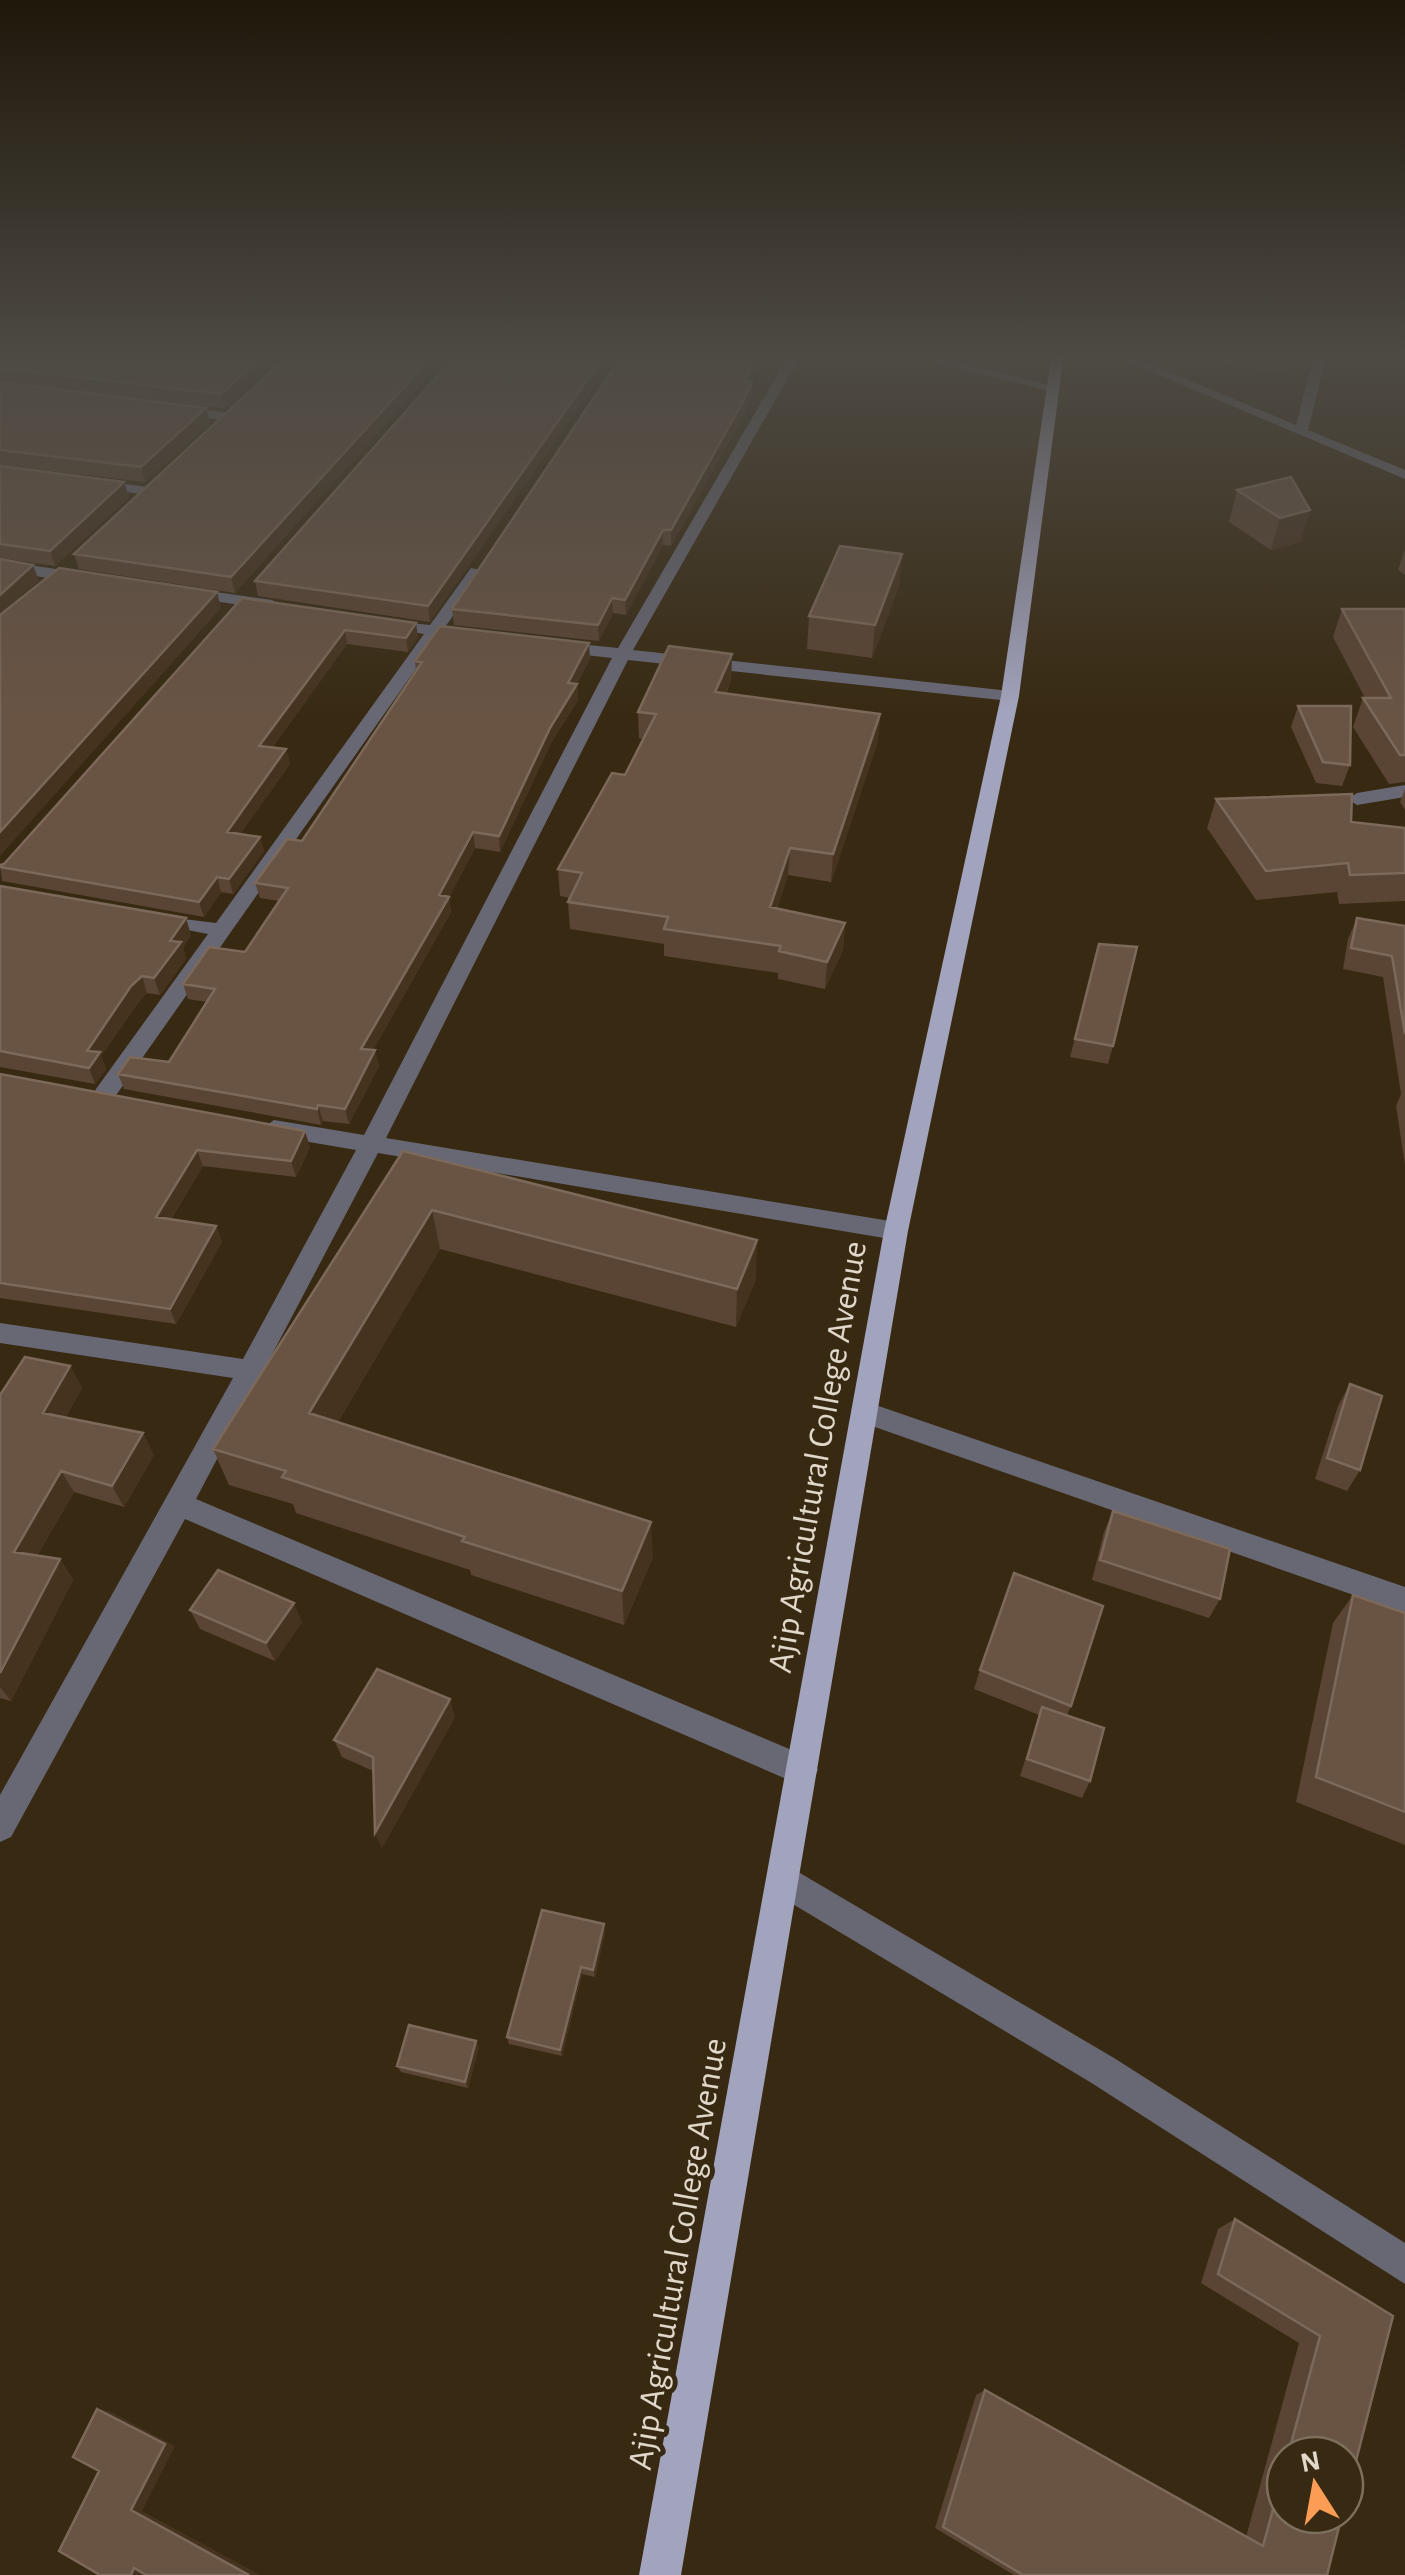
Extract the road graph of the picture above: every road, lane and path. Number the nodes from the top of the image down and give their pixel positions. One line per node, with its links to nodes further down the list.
1 (727, 473): 19 (street)
2 (1042, 473): 20 (main road, Ajip Agricultural College Avenue)
3 (162, 479): 5 (street)
4 (74, 482): 5 (street)
5 (148, 491): 6 (street)
6 (136, 503)
7 (492, 550): 16 (street)
8 (0, 566): 9 (street)
9 (95, 580)
10 (255, 586): 12 (street)
11 (169, 590): 12 (street)
12 (242, 600): 13 (street); 14 (street)
13 (281, 607)
14 (230, 615)
15 (358, 619): 16 (street)
16 (436, 632): 17 (street); 24 (street)
17 (492, 638)
18 (548, 645): 19 (street)
19 (622, 654): 20 (street); 27 (street)
20 (1010, 696): 28 (main road, Ajip Agricultural College Avenue)
21 (1405, 792): 22 (street)
22 (1357, 799)
23 (130, 914): 24 (street)
24 (222, 930): 25 (street)
25 (105, 1096)
26 (256, 1124): 27 (street)
27 (370, 1146): 28 (street); 30 (street)
28 (896, 1230): 31 (main road, Ajip Agricultural College Avenue)
29 (0, 1333): 30 (street)
30 (248, 1370): 32 (street)
31 (864, 1412): 33 (street); 34 (main road, Ajip Agricultural College Avenue)
32 (179, 1504): 34 (street); 35 (street)
33 (1405, 1600)
34 (802, 1770): 36 (main road, Ajip Agricultural College Avenue)
35 (0, 1826)
36 (783, 1879): 37 (street); 38 (main road, Ajip Agricultural College Avenue)
37 (1405, 2265)
38 (660, 2575)

